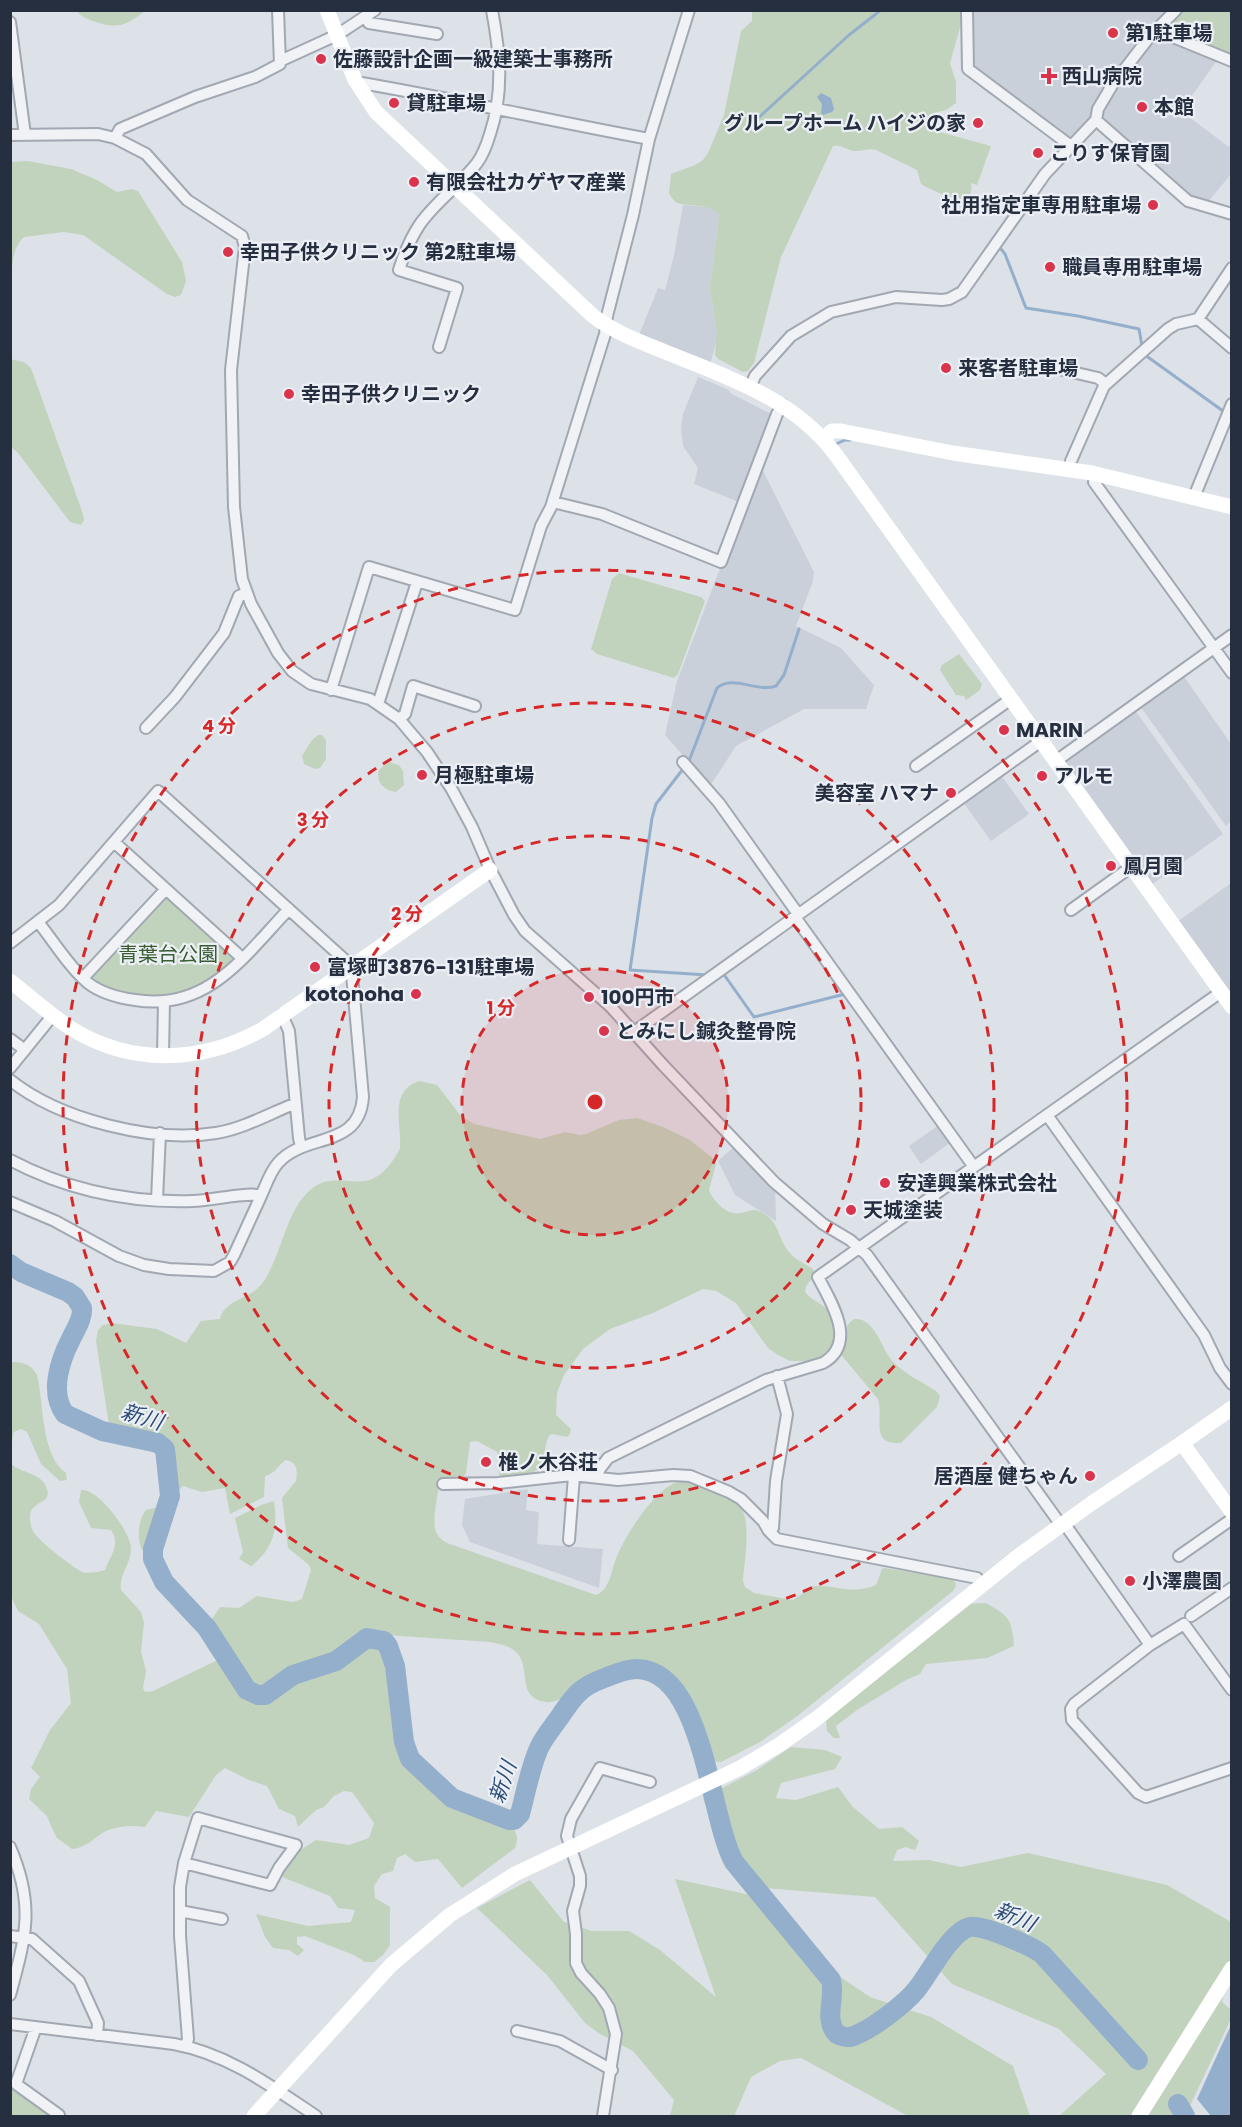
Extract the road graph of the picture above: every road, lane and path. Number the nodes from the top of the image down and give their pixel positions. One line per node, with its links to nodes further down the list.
1 (278, 10): 13 (street)
2 (327, 10): 12 (street)
3 (375, 10): 8 (street)
4 (492, 10): 16 (street)
5 (689, 10): 21 (street)
6 (967, 10): 22 (street)
7 (1176, 10): 10 (street)
8 (365, 17): 11 (street); 12 (street)
9 (10, 22): 19 (street)
10 (1159, 27): 14 (street); 17 (street)
11 (437, 34)
12 (337, 35): 13 (street); 15 (street)
13 (280, 61): 20 (street)
14 (1232, 61)
15 (356, 82): 16 (street); 23 (street)
16 (497, 108): 21 (street); 23 (street)
17 (1096, 120): 22 (street); 24 (street)
18 (10, 135): 19 (street)
19 (25, 135): 20 (street)
20 (116, 138): 42 (street)
21 (649, 139): 27 (street)
22 (1071, 146): 32 (street)
23 (454, 187): 27 (street); 28 (street)
24 (1232, 214)
25 (1232, 268): 26 (street)
26 (1198, 319): 29 (street); 31 (street)
27 (606, 325): 32 (street); 39 (street)
28 (439, 347)
29 (1232, 348)
30 (1046, 366): 31 (street)
31 (1106, 384): 36 (street)
32 (750, 388): 34 (street)
33 (1232, 404): 38 (street)
34 (783, 405): 35 (street); 39 (street)
35 (823, 439): 36 (street); 47 (street)
36 (1070, 470): 37 (street)
37 (1096, 474): 38 (street); 44 (street)
38 (1194, 497): 40 (street)
39 (553, 502): 41 (street)
40 (1232, 507)
41 (417, 582): 46 (street); 48 (street)
42 (246, 592): 46 (street); 51 (street)
43 (1232, 635): 44 (street)
44 (1214, 648): 45 (street); 53 (street)
45 (1232, 673)
46 (331, 690): 48 (street)
47 (1011, 699): 52 (street); 55 (street)
48 (378, 704): 50 (street)
49 (475, 706): 50 (street)
50 (399, 719): 58 (street)
51 (146, 728)
52 (1041, 741): 53 (street); 62 (street)
53 (1056, 761): 57 (street)
54 (683, 762): 62 (street)
55 (916, 766)
56 (114, 842): 59 (street); 60 (street); 63 (street)
57 (1131, 867): 61 (street); 69 (street)
58 (490, 870): 66 (street); 74 (street)
59 (166, 889): 65 (street); 67 (street)
60 (289, 909): 65 (street); 66 (street)
61 (1071, 910)
62 (796, 916): 74 (street); 85 (street)
63 (39, 923): 64 (street); 67 (street)
64 (13, 937)
65 (242, 958): 70 (street)
66 (349, 968): 73 (street); 83 (street)
67 (83, 978): 70 (street)
68 (10, 981): 72 (street)
69 (1221, 992): 71 (street); 81 (street)
70 (164, 1001): 77 (street)
71 (1232, 1007)
72 (53, 1015): 76 (street); 77 (street)
73 (282, 1016): 77 (street); 80 (street)
74 (634, 1032): 89 (street)
75 (10, 1038): 76 (street)
76 (25, 1050): 78 (street)
77 (163, 1056)
78 (10, 1068)
79 (10, 1080): 82 (street)
80 (296, 1105): 82 (street); 83 (street)
81 (1047, 1116): 85 (street); 91 (street)
82 (160, 1133): 87 (street)
83 (302, 1147): 86 (street)
84 (10, 1160): 87 (street)
85 (974, 1167): 89 (street)
86 (261, 1196): 87 (street); 88 (street)
87 (157, 1200)
88 (10, 1202)
89 (860, 1248): 90 (street); 99 (street)
90 (777, 1376): 95 (street); 100 (street)
91 (1232, 1384)
92 (1232, 1408): 93 (street)
93 (1182, 1443): 97 (street); 99 (street)
94 (574, 1476): 95 (street); 96 (street); 101 (street)
95 (598, 1478): 100 (street)
96 (443, 1484)
97 (1232, 1512)
98 (1232, 1519): 102 (street)
99 (1062, 1524): 103 (street); 106 (street)
100 (768, 1530): 103 (street)
101 (569, 1540)
102 (1179, 1556)
103 (982, 1584): 111 (street)
104 (1232, 1587): 105 (street)
105 (1191, 1616)
106 (1150, 1645): 107 (street); 108 (street)
107 (1232, 1690)
108 (1232, 1768)
109 (645, 1777): 111 (street)
110 (10, 1846): 116 (street)
111 (572, 1847): 124 (street); 125 (street)
112 (184, 1863): 112 (street); 113 (street)
113 (180, 1911): 114 (street); 123 (street)
114 (222, 1919)
115 (10, 1936): 116 (street)
116 (25, 1938): 118 (street); 122 (street)
117 (1232, 1968): 130 (street)
118 (10, 1995)
119 (10, 2024): 120 (street)
120 (36, 2027): 122 (street); 126 (street)
121 (517, 2031): 124 (street)
122 (97, 2035): 123 (street)
123 (186, 2046): 125 (street)
124 (612, 2070): 129 (street)
125 (277, 2090): 127 (street); 128 (street)
126 (59, 2115)
127 (254, 2116)
128 (316, 2116)
129 (603, 2116)
130 (1139, 2116)

